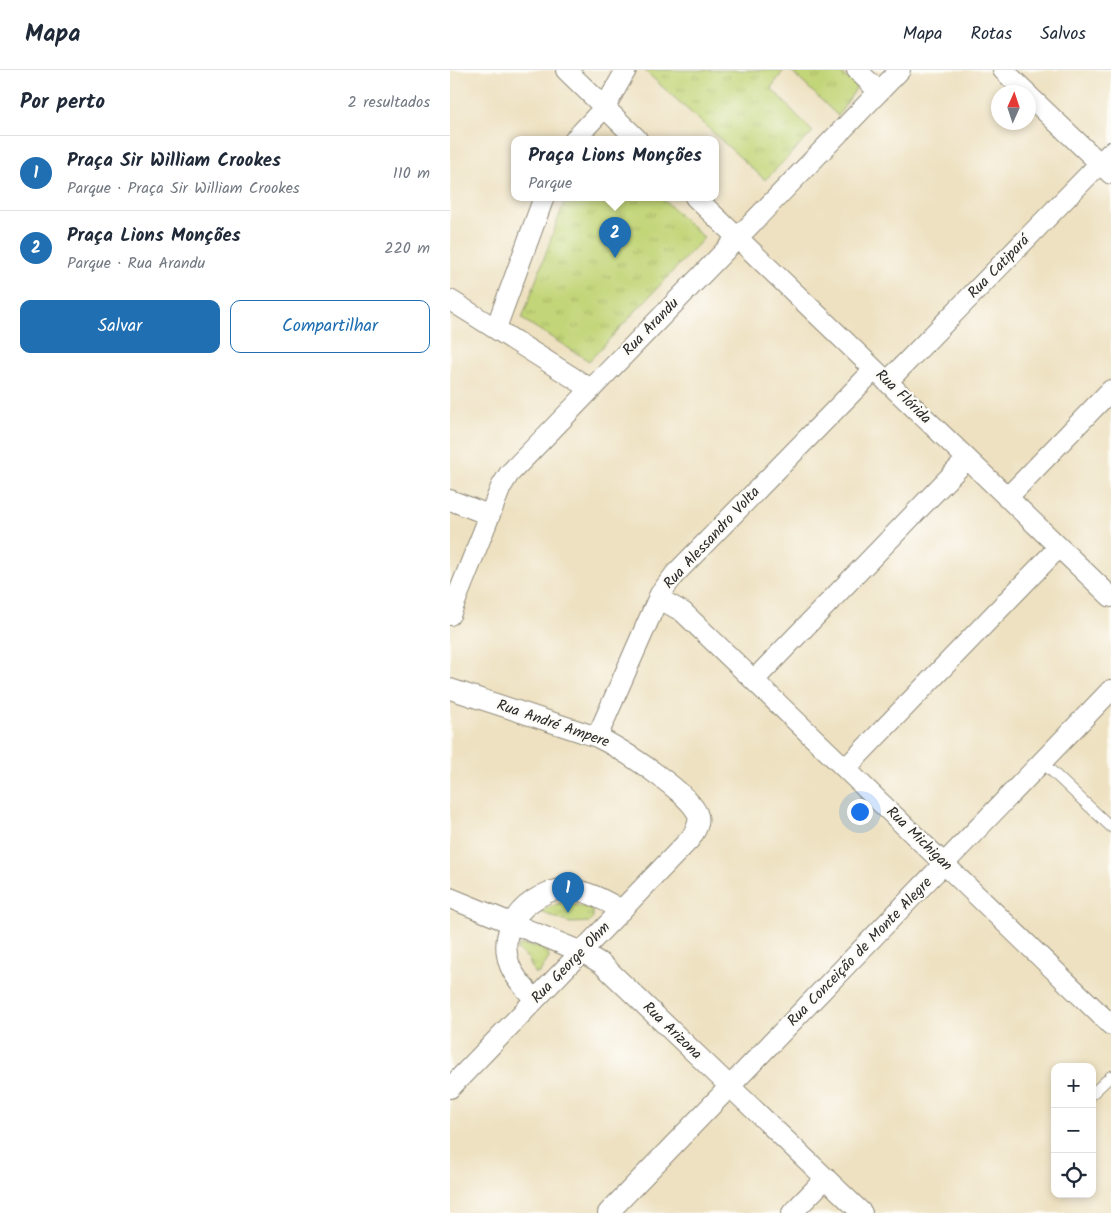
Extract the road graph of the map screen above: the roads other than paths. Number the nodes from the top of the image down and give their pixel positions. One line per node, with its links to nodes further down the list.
1 (566, 70): 9 (street)
2 (626, 70): 9 (street)
3 (857, 70): 7 (street)
4 (900, 70): 7 (street, Rua Arandu)
5 (1003, 70): 6 (street)
6 (1018, 85)
7 (879, 92): 15 (street, Rua Arandu)
8 (1036, 102): 12 (street)
9 (605, 107): 10 (street); 11 (street)
10 (578, 136)
11 (634, 136)
12 (1107, 163): 18 (street, Rua Catipará)
13 (543, 201): 17 (street)
14 (699, 201): 15 (street, Rua Flórida)
15 (737, 239): 18 (street, Rua Flórida); 19 (street, Rua Arandu)
16 (450, 300): 17 (street)
17 (496, 328): 19 (street)
18 (880, 376): 21 (street, Rua Flórida); 27 (street, Rua Alessandro Volta)
19 (591, 389): 24 (street, Rua Arandu)
20 (1111, 390): 22 (street)
21 (967, 459): 22 (street, Rua Flórida); 29 (street)
22 (1007, 498): 25 (street, Rua Flórida)
23 (450, 500): 24 (street)
24 (489, 515): 28 (street, Rua Arandu)
25 (1059, 548): 26 (street, Rua Flórida); 34 (street)
26 (1111, 597)
27 (658, 598): 29 (street, Rua Michigan); 32 (street, Rua Alessandro Volta)
28 (450, 615)
29 (754, 680): 34 (street, Rua Michigan)
30 (450, 689): 32 (street, Rua André Ampere)
31 (1111, 690): 33 (street, Rua Conceição de Monte Alegre)
32 (597, 737): 36 (street, Rua André Ampere)
33 (1042, 762): 35 (lane); 37 (street, Rua Conceição de Monte Alegre)
34 (846, 768): 37 (street, Rua Michigan)
35 (1111, 827)
36 (691, 838): 39 (street, Rua George Ohm)
37 (945, 864): 43 (street, Rua Michigan); 45 (street, Rua Conceição de Monte Alegre)
38 (450, 898): 40 (street, Rua Arizona)
39 (622, 910): 40 (street); 41 (street, Rua George Ohm)
40 (511, 921): 41 (street, Rua Arizona); 42 (street)
41 (582, 952): 42 (street, Rua George Ohm); 45 (street, Rua Arizona)
42 (535, 1000): 46 (street, Rua George Ohm)
43 (1111, 1025)
44 (1111, 1076): 47 (lane)
45 (729, 1085): 48 (street, Rua Arizona); 49 (street, Rua Conceição de Monte Alegre)
46 (450, 1088)
47 (1096, 1090)
48 (826, 1178): 50 (street); 51 (street, Rua Arizona)
49 (608, 1213)
50 (792, 1213)
51 (862, 1213)

